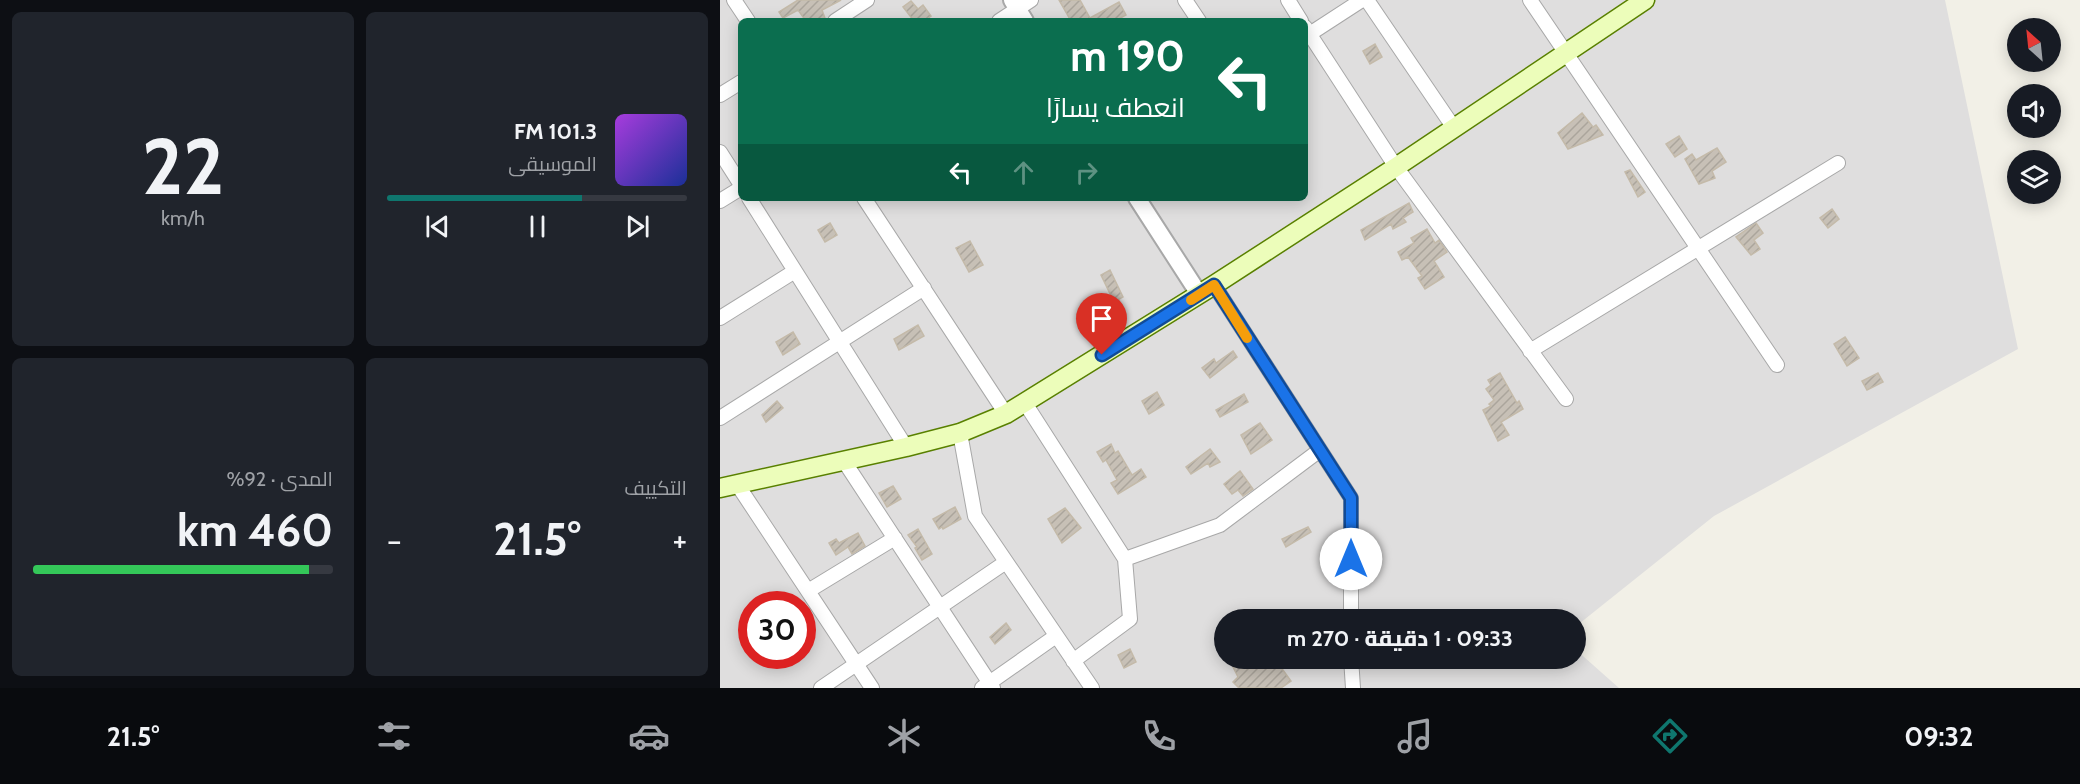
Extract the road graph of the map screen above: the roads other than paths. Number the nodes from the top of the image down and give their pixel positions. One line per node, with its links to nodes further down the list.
1 (734, 0): 10 (street)
2 (867, 0): 11 (street)
3 (1185, 0): 13 (street)
4 (1288, 0): 14 (street)
5 (1362, 0): 15 (street)
6 (1367, 0): 20 (street)
7 (1530, 0): 17 (street)
8 (1645, 0): 17 (main road)
9 (1022, 7): 12 (street)
10 (746, 18)
11 (840, 18)
12 (1004, 18)
13 (1197, 18)
14 (1299, 18)
15 (1308, 32)
16 (1308, 35): 23 (street)
17 (1565, 53): 20 (main road); 30 (street)
18 (738, 84): 19 (street)
19 (720, 95)
20 (1454, 128): 23 (main road)
21 (720, 152): 24 (street)
22 (1838, 163): 30 (street)
23 (1396, 167): 33 (main road); 36 (street)
24 (738, 181)
25 (738, 188): 26 (street)
26 (720, 201)
27 (751, 201): 31 (street)
28 (866, 201): 32 (street)
29 (1139, 201): 33 (street)
30 (1698, 249): 36 (street); 37 (street)
31 (795, 271): 34 (street); 35 (street)
32 (924, 288): 35 (street); 40 (street)
33 (1206, 290): 39 (main road); 44 (street)
34 (720, 318)
35 (840, 342): 41 (street); 43 (street)
36 (1530, 351): 38 (street)
37 (1777, 365)
38 (1566, 399)
39 (1025, 403): 40 (main road); 48 (street)
40 (1006, 414): 42 (main road)
41 (720, 418)
42 (960, 433): 43 (main road); 49 (street)
43 (906, 447): 45 (main road)
44 (1320, 450): 48 (street); 53 (street)
45 (844, 460): 46 (main road); 47 (street)
46 (728, 486): 50 (street)
47 (895, 538): 50 (street); 52 (street)
48 (1125, 559): 55 (street)
49 (1006, 562): 52 (street); 54 (street)
50 (808, 591)
51 (816, 603): 56 (street)
52 (940, 607): 56 (street); 58 (street)
53 (1351, 609)
54 (1056, 636): 55 (street); 58 (street)
55 (1073, 661): 61 (street)
56 (856, 664): 59 (street); 60 (street)
57 (1352, 669): 62 (street)
58 (988, 686)
59 (821, 688)
60 (872, 688)
61 (1092, 688)
62 (1353, 688)

